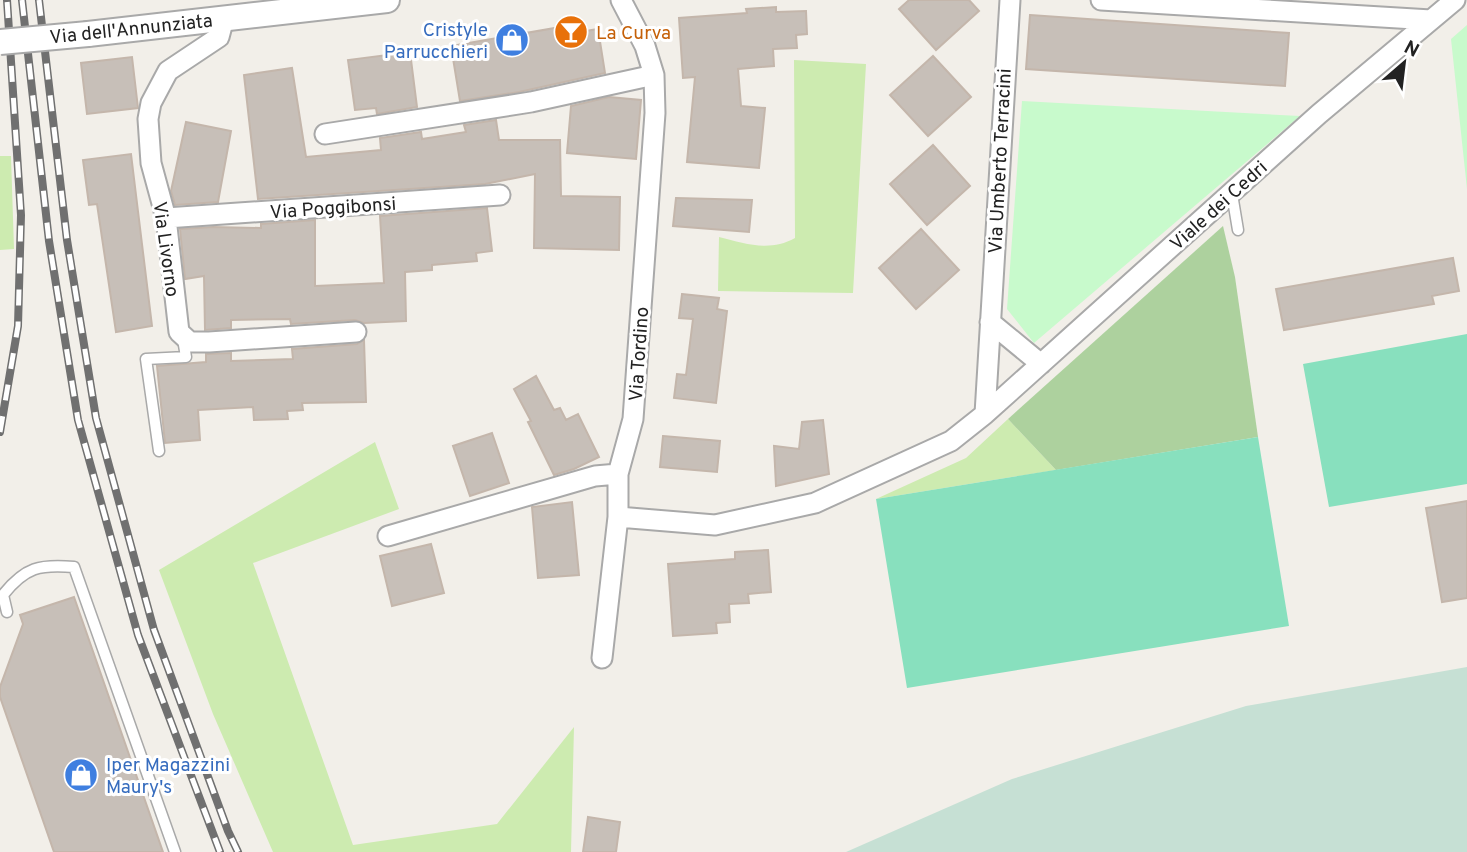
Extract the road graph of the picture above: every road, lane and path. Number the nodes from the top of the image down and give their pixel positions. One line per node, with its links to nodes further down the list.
1 (387, 0): 6 (street, Via dell'Annunziata)
2 (621, 0): 9 (street, Via Tordino)
3 (1010, 0): 15 (street, Via Umberto Terracini)
4 (1101, 0): 7 (street)
5 (1455, 0): 7 (street, Viale dei Cedri)
6 (224, 18): 8 (street, Via dell'Annunziata, bridge); 13 (street, Via Livorno)
7 (1431, 20): 11 (street, Viale dei Cedri)
8 (0, 42)
9 (654, 75): 10 (street); 21 (street, Via Tordino)
10 (325, 134)
11 (1231, 193): 14 (lane); 18 (street, Viale dei Cedri)
12 (500, 195): 13 (street, Via Poggibonsi)
13 (166, 218): 17 (street, Via Livorno)
14 (1238, 230)
15 (990, 322): 18 (street); 19 (street, Via Umberto Terracini)
16 (356, 332): 17 (street)
17 (183, 335): 20 (lane)
18 (1041, 364): 19 (street, Viale dei Cedri)
19 (985, 414): 22 (street)
20 (159, 451)
21 (618, 474): 22 (street, Via Tordino); 23 (street)
22 (618, 517): 25 (street, Via Tordino)
23 (387, 536)
24 (7, 612): 26 (lane)
25 (603, 658)
26 (175, 852)

